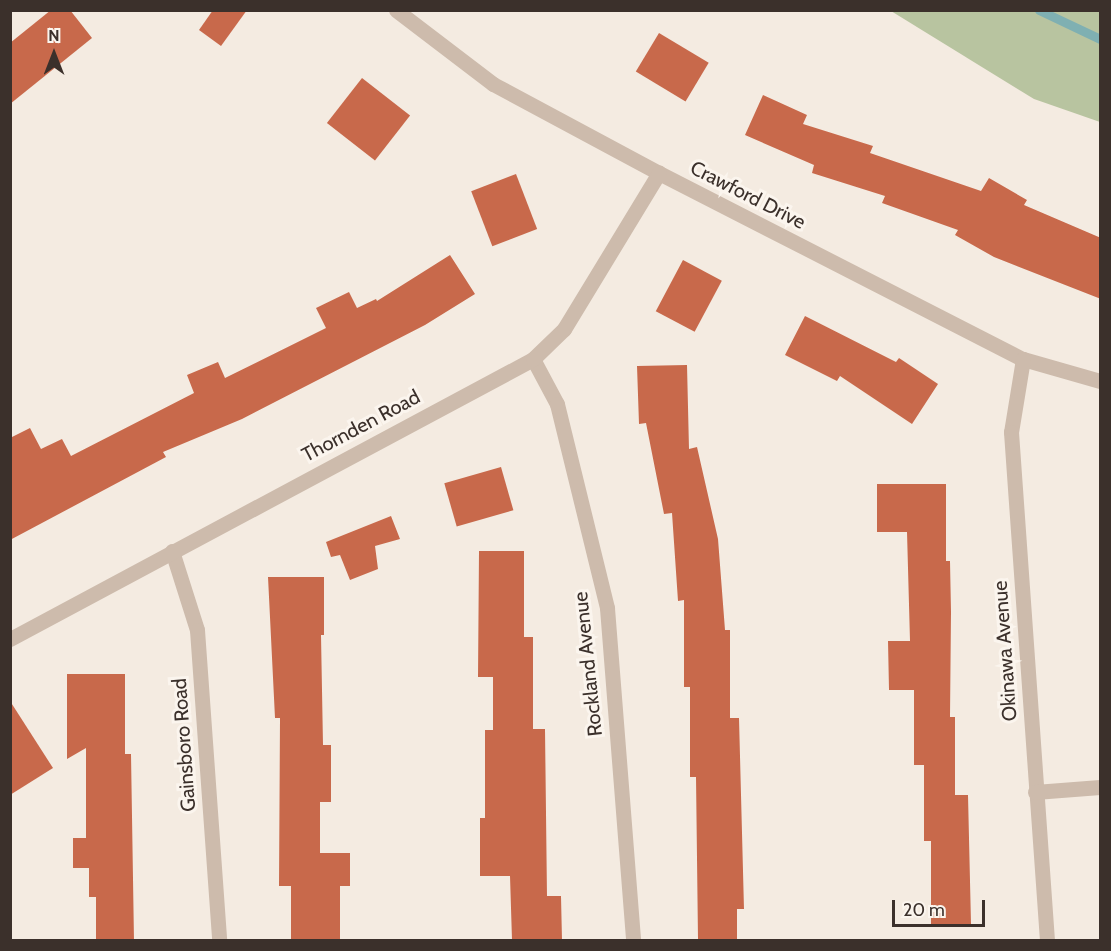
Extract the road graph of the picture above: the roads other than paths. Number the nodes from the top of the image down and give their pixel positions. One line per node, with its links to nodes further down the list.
1 (396, 10): 2 (street, Crawford Drive)
2 (659, 173): 3 (street, Thornden Road); 4 (street, Crawford Drive)
3 (533, 359): 6 (street, Thornden Road); 11 (street, Rockland Avenue)
4 (1023, 359): 5 (street, Crawford Drive); 9 (street, Okinawa Avenue)
5 (1101, 381)
6 (172, 550): 7 (street, Thornden Road); 10 (street, Gainsboro Road)
7 (10, 639)
8 (1101, 787): 9 (street)
9 (1035, 792): 12 (street, Okinawa Avenue)
10 (219, 940)
11 (633, 940)
12 (1047, 940)

